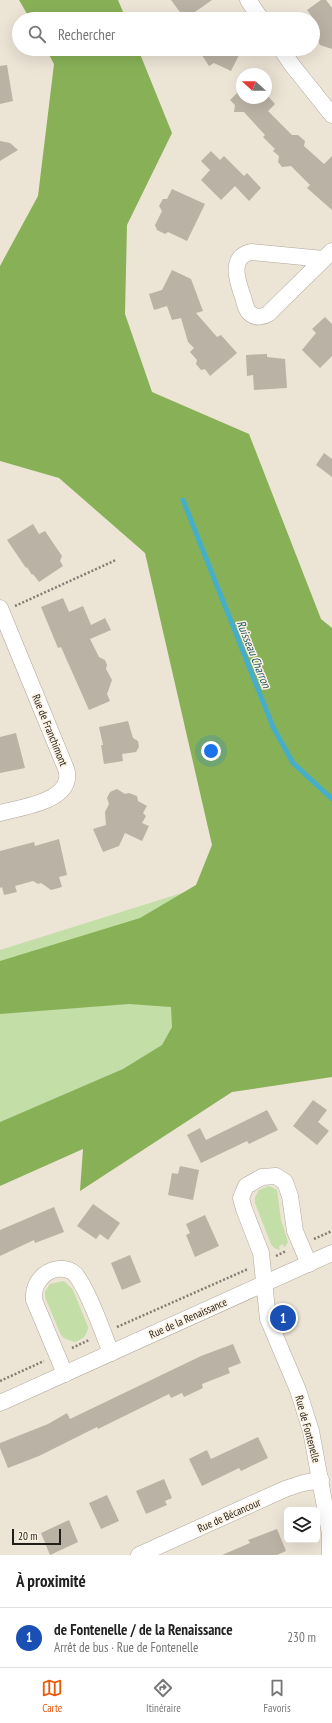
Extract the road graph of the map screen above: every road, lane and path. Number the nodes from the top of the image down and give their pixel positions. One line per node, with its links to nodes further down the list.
1 (248, 0): 2 (street)
2 (256, 12)
3 (286, 56): 4 (street)
4 (332, 115)
5 (328, 255): 5 (street)
6 (116, 560): 7 (path)
7 (1, 610): 8 (street, Rue de Franchimont)
8 (0, 813)
9 (332, 1230): 10 (path)
10 (322, 1235)
11 (332, 1253): 12 (street, Rue de la Renaissance)
12 (309, 1264): 14 (street, Rue de la Renaissance); 14 (street)
13 (248, 1269): 15 (path, Rue de la Renaissance)
14 (264, 1284): 16 (street, Rue de la Renaissance); 21 (street, Rue de Fontenelle)
15 (103, 1334): 16 (street); 17 (path, Rue de la Renaissance); 17 (street)
16 (111, 1352): 18 (street, Rue de la Renaissance)
17 (57, 1355): 18 (street); 19 (path, Rue de la Renaissance)
18 (65, 1374): 20 (street, Rue de la Renaissance)
19 (0, 1381)
20 (0, 1403)
21 (321, 1480): 22 (street, Rue de Bécancour); 23 (street, Rue de Fontenelle)
22 (139, 1555)
23 (330, 1555)

